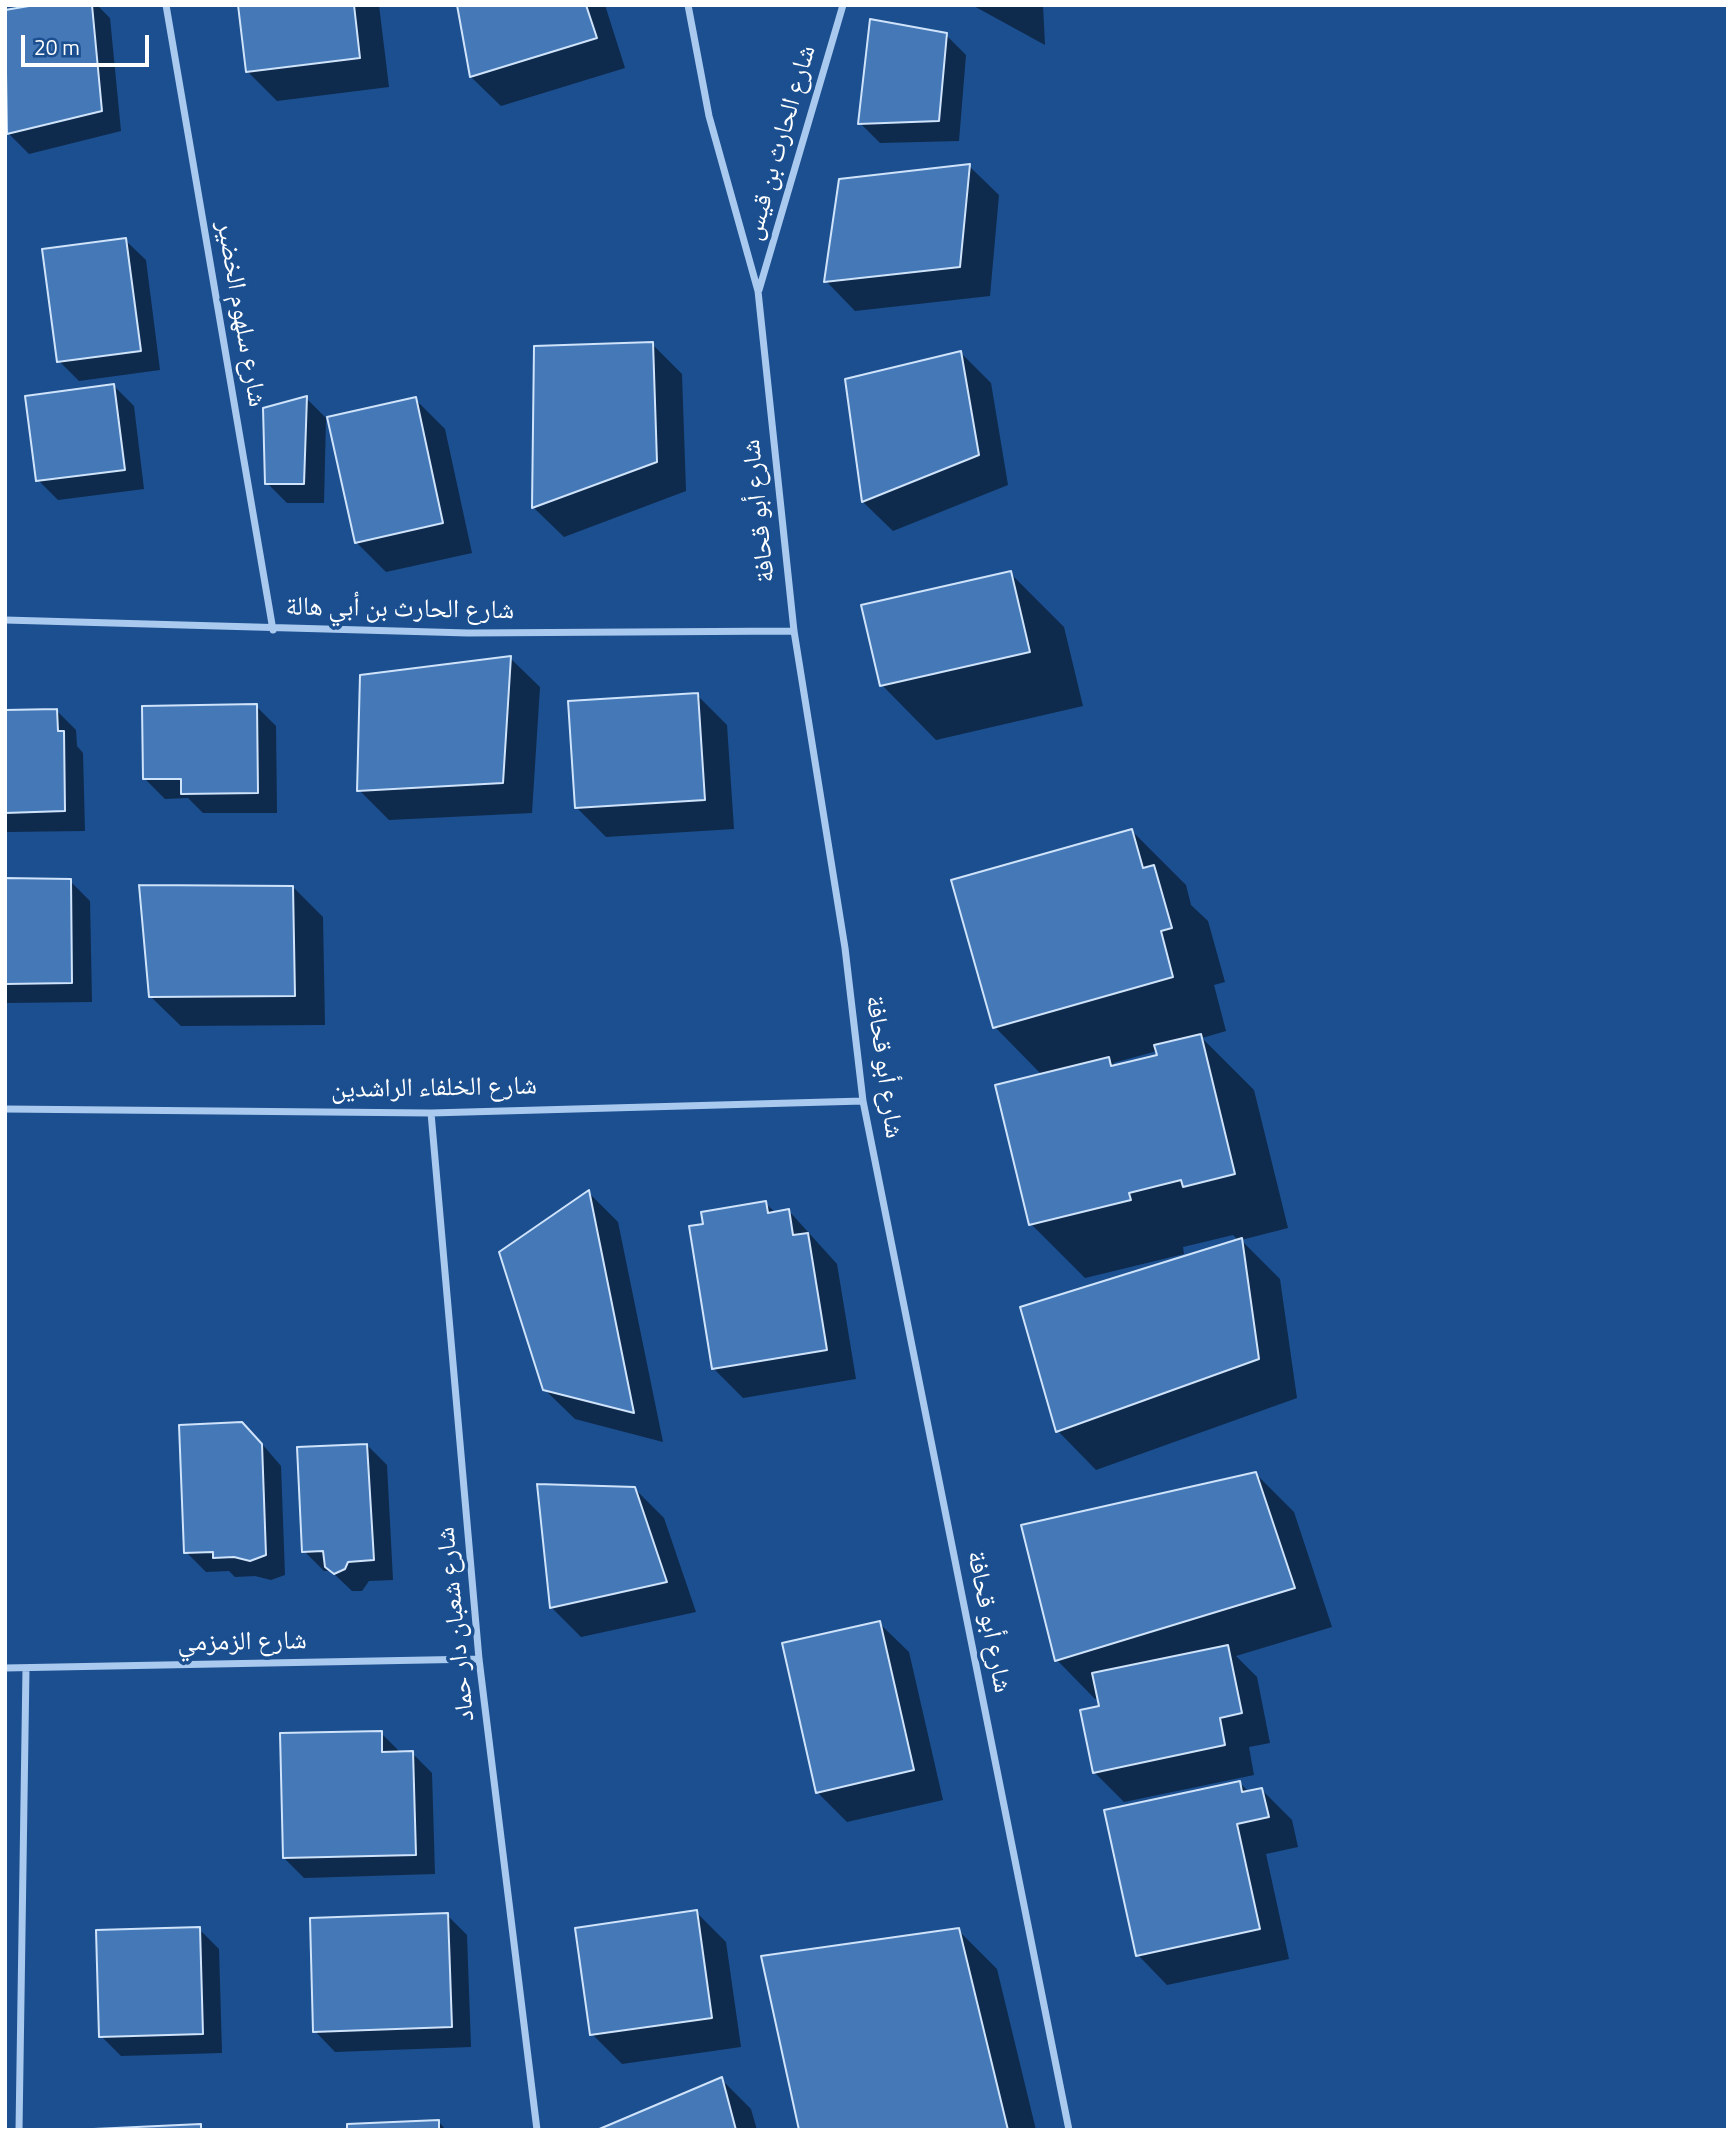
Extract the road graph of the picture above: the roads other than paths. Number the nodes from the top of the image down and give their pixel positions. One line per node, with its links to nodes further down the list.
1 (166, 5): 6 (street, شارع سلهوم الخضير)
2 (688, 5): 4 (street, شارع أبو قحافة)
3 (843, 5): 4 (street, شارع الحارث بن قيس)
4 (758, 291): 7 (street, شارع أبو قحافة)
5 (5, 620): 6 (street, شارع الحارث بن أبي هالة)
6 (273, 630): 7 (street, شارع الحارث بن أبي هالة)
7 (794, 631): 8 (street, شارع أبو قحافة)
8 (863, 1101): 10 (street, شارع الخلفاء الراشدين); 16 (street, شارع أبو قحافة)
9 (5, 1109): 10 (street, شارع الخلفاء الراشدين)
10 (431, 1112): 11 (street, شارع شعبان دار حماد)
11 (480, 1659): 13 (street, شارع الزمزمي); 15 (street, شارع شعبان دار حماد)
12 (5, 1668): 13 (street, شارع الزمزمي)
13 (26, 1668): 14 (street)
14 (19, 2130)
15 (537, 2130)
16 (1069, 2130)

